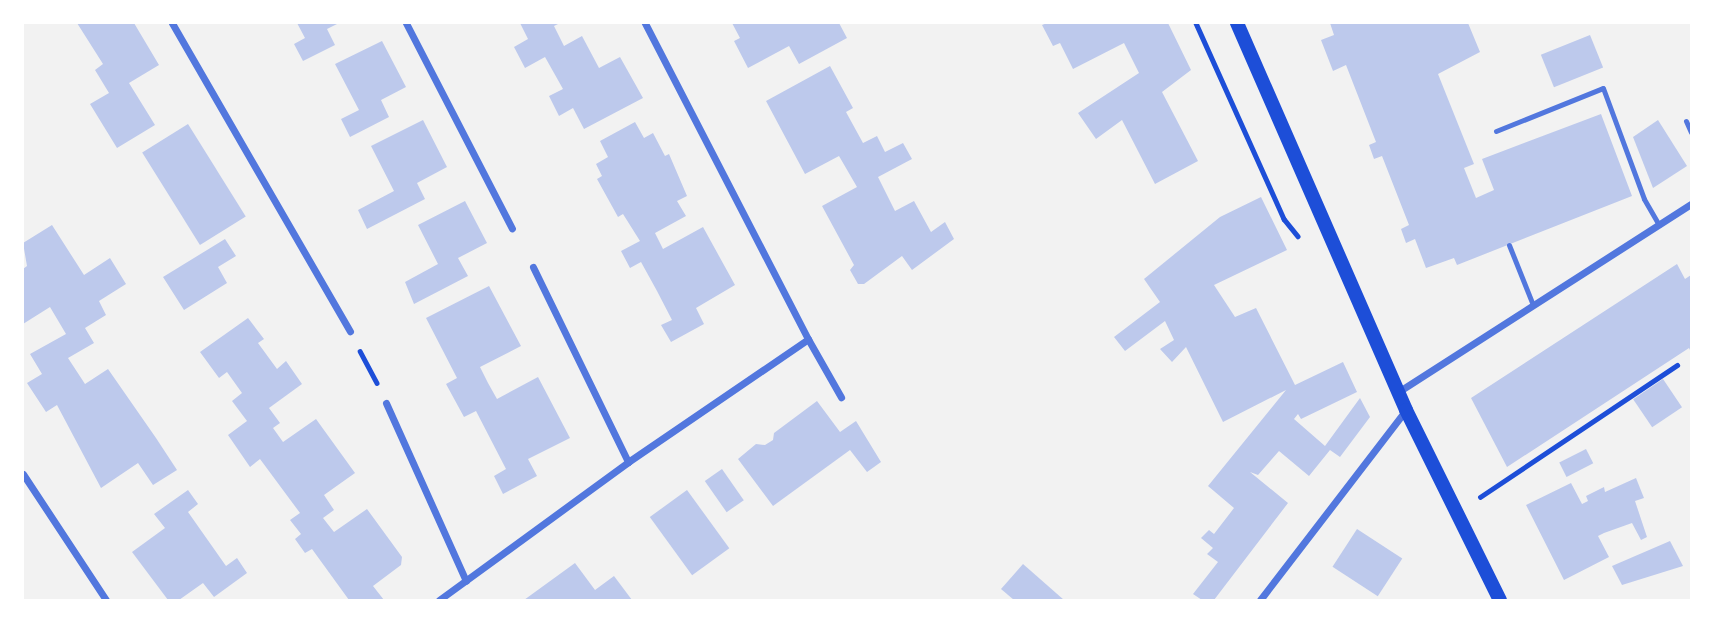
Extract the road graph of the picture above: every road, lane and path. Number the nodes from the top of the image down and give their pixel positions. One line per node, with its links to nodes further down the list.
1 (172, 23): 16 (street)
2 (406, 23): 11 (street)
3 (645, 23): 17 (street)
4 (1196, 23): 13 (path)
5 (1237, 23): 13 (main road)
6 (1686, 121): 8 (lane)
7 (1496, 131): 10 (lane)
8 (1691, 132)
9 (1691, 204): 10 (street)
10 (1659, 225): 15 (street)
11 (512, 228)
12 (1508, 245): 15 (lane)
13 (1342, 266): 19 (main road)
14 (533, 267): 23 (street)
15 (1533, 305): 19 (street)
16 (350, 331): 21 (path)
17 (808, 339): 20 (street); 23 (street)
18 (1677, 365): 25 (path)
19 (1398, 392): 22 (main road)
20 (841, 397)
21 (386, 403): 26 (street)
22 (1406, 410): 25 (main road); 29 (street)
23 (628, 461): 26 (street)
24 (23, 474): 27 (street)
25 (1456, 513): 30 (main road)
26 (466, 581): 28 (street)
27 (106, 600)
28 (439, 600)
29 (1260, 600)
30 (1500, 600)

